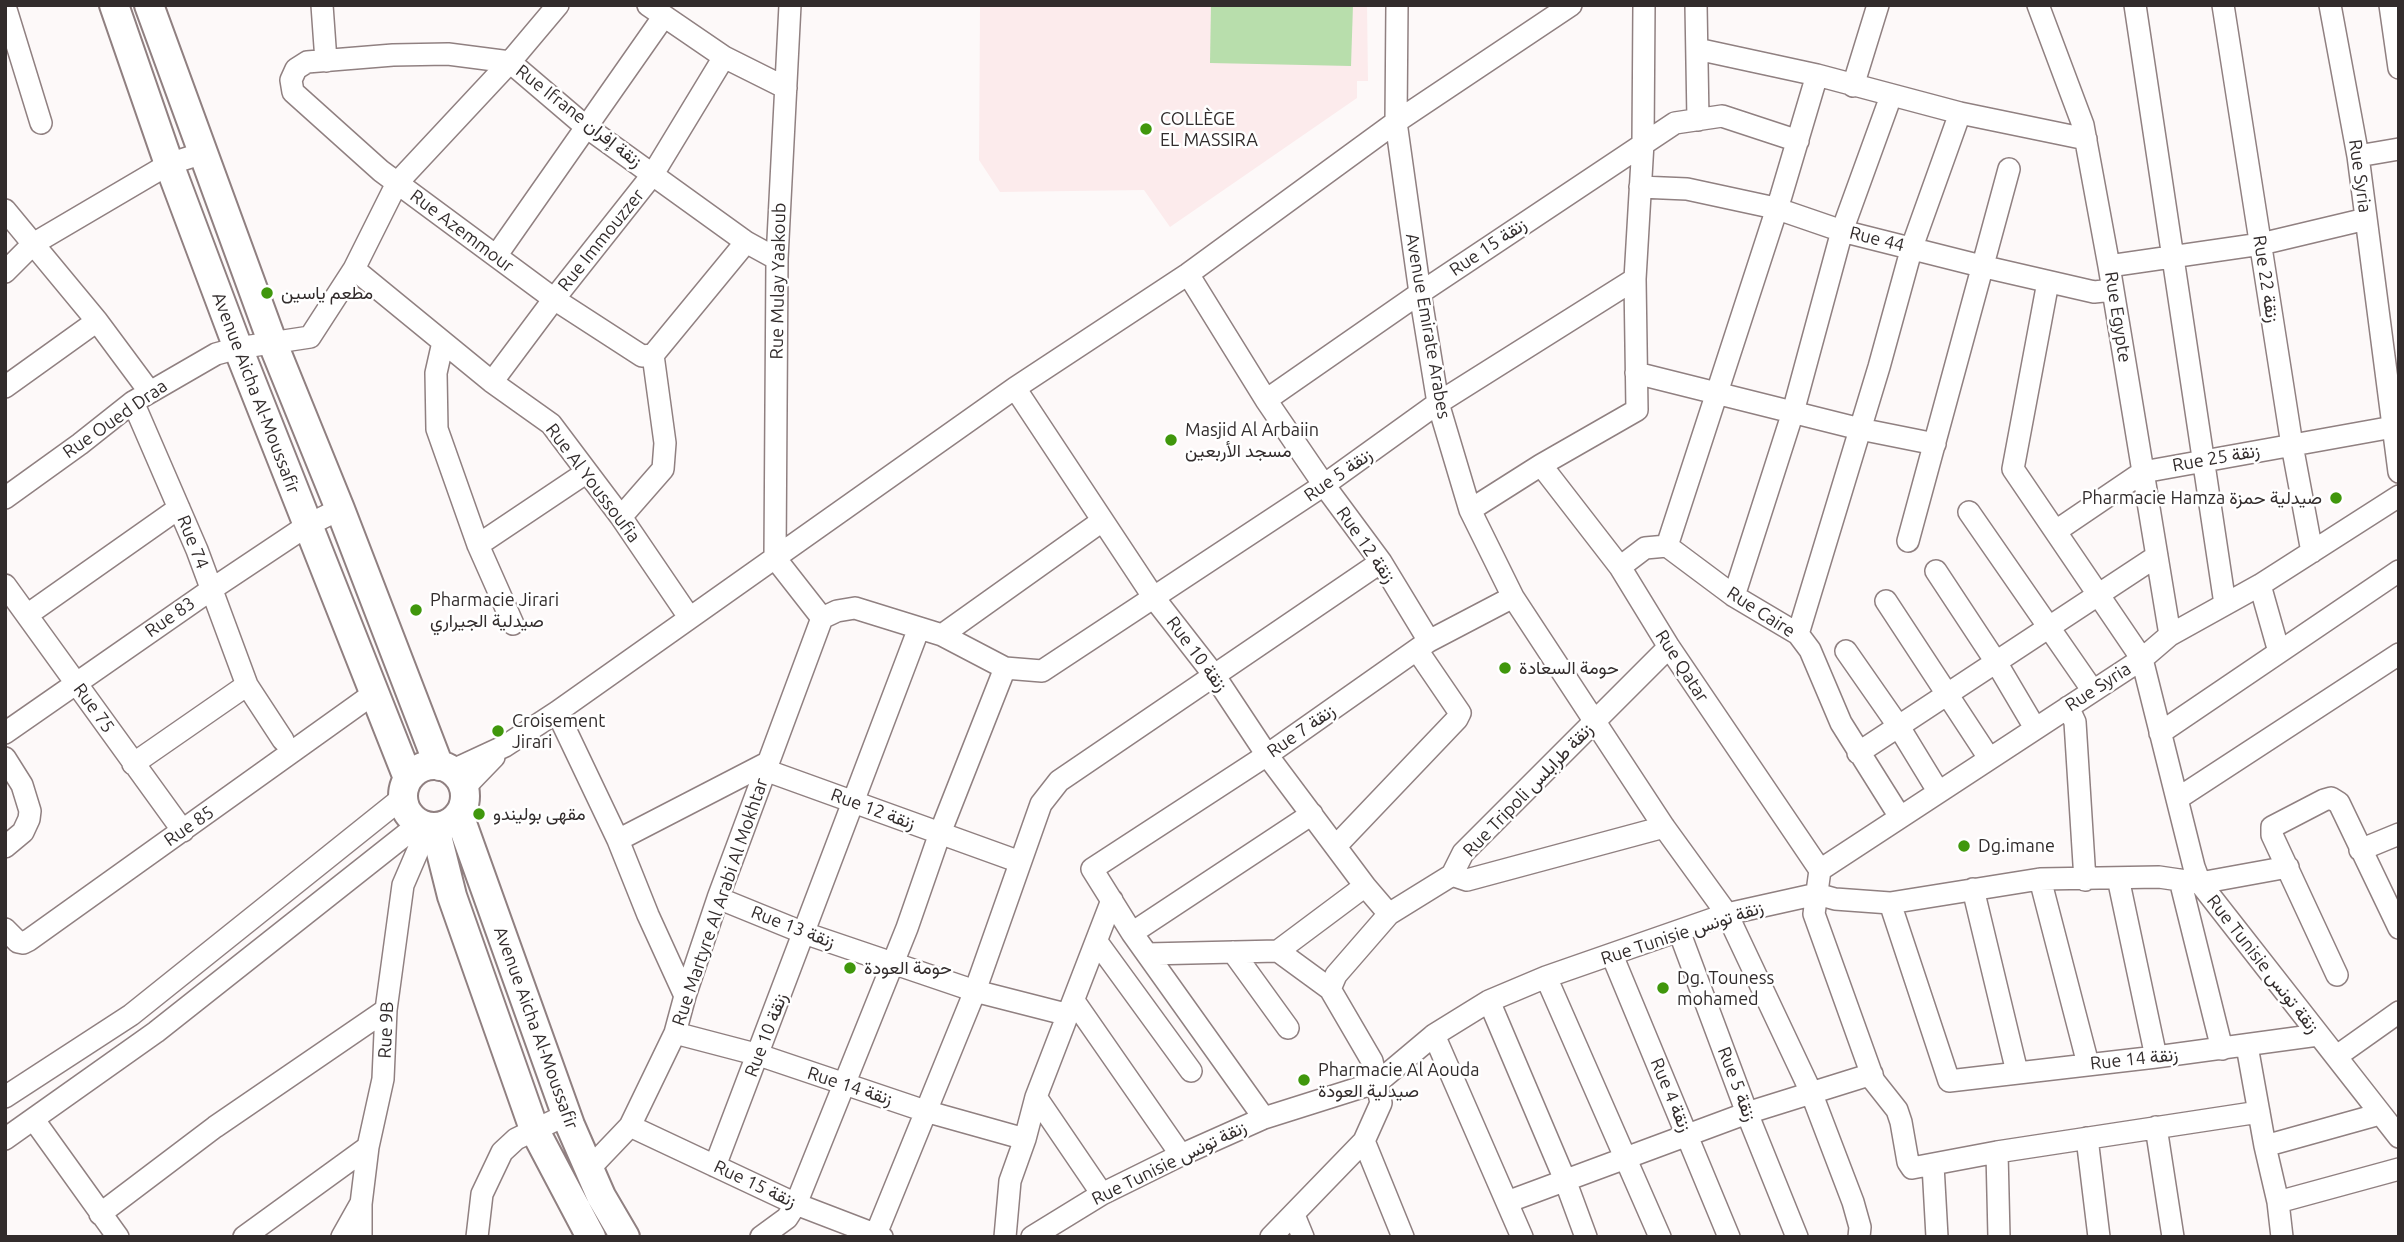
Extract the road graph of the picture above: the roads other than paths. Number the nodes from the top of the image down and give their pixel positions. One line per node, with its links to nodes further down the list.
1 (114, 5): 39 (main road, Avenue Aicha Al-Moussafir)
2 (149, 5): 37 (main road, Avenue Aicha Al-Moussafir)
3 (322, 5): 20 (street)
4 (558, 5): 21 (street, Rue Oued Draa)
5 (790, 5): 25 (street, Rue Mulay Yaakoub)
6 (1397, 5): 30 (street, Avenue Emirate Arabes)
7 (1571, 5): 30 (street)
8 (1644, 5): 35 (street)
9 (1696, 5): 18 (street)
10 (1878, 5): 24 (street)
11 (2038, 5): 33 (street, Rue Egypte)
12 (2135, 5): 53 (street)
13 (2223, 5): 50 (street, Rue 22 زنقة)
14 (2330, 5): 38 (street, Rue Syria)
15 (2390, 5): 22 (street)
16 (5, 6): 31 (street)
17 (656, 10): 19 (street); 32 (street)
18 (1697, 49): 23 (street); 29 (street)
19 (724, 57): 25 (street); 41 (street, Rue Immouzzer)
20 (326, 61): 21 (street, Rue Ifrane زنقة إفران); 26 (street, Rue Ifrane زنقة إفران)
21 (510, 62): 32 (street, Rue Ifrane زنقة إفران); 42 (street, Rue Oued Draa)
22 (2399, 68)
23 (1817, 75): 24 (street); 34 (street)
24 (1853, 86): 27 (street)
25 (786, 88): 54 (street, Rue Mulay Yaakoub)
26 (293, 92): 42 (street, Rue Azemmour)
27 (1891, 96): 28 (street); 47 (street)
28 (1960, 113): 33 (street); 51 (street)
29 (1698, 120): 34 (street, Rue 15 زنقة); 35 (street, Rue 15 زنقة)
30 (1396, 122): 59 (street); 63 (street, Avenue Emirate Arabes)
31 (41, 123)
32 (585, 126): 41 (street, Rue Ifrane زنقة إفران); 52 (street)
33 (2086, 139): 56 (street, Rue Egypte)
34 (1798, 141): 44 (street)
35 (1643, 143): 43 (street); 63 (street, Rue 15 زنقة)
36 (2399, 149): 38 (street)
37 (203, 152): 39 (street); 68 (main road, Avenue Aicha Al-Moussafir)
38 (2358, 156): 46 (street, Rue Syria)
39 (169, 164): 49 (street); 69 (main road, Avenue Aicha Al-Moussafir)
40 (2010, 169): 55 (street)
41 (653, 174): 48 (street, Rue Ifrane زنقة إفران); 64 (street, Rue Immouzzer)
42 (397, 183): 52 (street, Rue Azemmour); 57 (street, Rue Oued Draa)
43 (1640, 187): 44 (street, Rue 44); 60 (street)
44 (1775, 208): 47 (street, Rue 44); 75 (street)
45 (5, 210): 49 (street, Rue 74)
46 (2366, 219): 50 (street); 65 (street, Rue Syria)
47 (1842, 230): 51 (street, Rue 44); 79 (street)
48 (746, 242): 54 (street, Rue Ifrane زنقة إفران); 70 (street)
49 (33, 244): 58 (street); 66 (street, Rue 74)
50 (2261, 244): 53 (street); 83 (street, Rue 22 زنقة)
51 (1912, 247): 55 (street, Rue 44); 81 (street)
52 (496, 256): 64 (street, Rue Azemmour)
53 (2174, 258): 56 (street); 84 (street)
54 (777, 259): 105 (street, Rue Mulay Yaakoub)
55 (1981, 266): 61 (street, Rue 44); 82 (street)
56 (2109, 266): 62 (street, Rue Egypte)
57 (354, 269): 67 (street, Rue Al Youssoufia); 68 (street, Rue Oued Draa)
58 (5, 272)
59 (1188, 274): 74 (street); 77 (street, Rue 12 زنقة)
60 (1635, 279): 71 (street); 78 (street, Rue 5 زنقة)
61 (2048, 282): 62 (street, Rue 44); 99 (street)
62 (2113, 290): 86 (street, Rue Egypte)
63 (1420, 293): 77 (street, Rue 15 زنقة); 78 (street, Avenue Emirate Arabes)
64 (554, 299): 70 (street, Rue Azemmour); 72 (street, Rue Immouzzer)
65 (2388, 309): 80 (street, Rue Syria)
66 (97, 321): 73 (street); 76 (street, Rue 74)
67 (443, 342): 72 (street, Rue Al Youssoufia); 101 (street)
68 (273, 344): 69 (street, Rue Oued Draa); 93 (main road, Avenue Aicha Al-Moussafir)
69 (238, 348): 76 (street, Rue Oued Draa); 98 (main road, Avenue Aicha Al-Moussafir)
70 (647, 356): 96 (street)
71 (1636, 373): 75 (street); 85 (street)
72 (492, 382): 87 (street, Rue Al Youssoufia)
73 (5, 387)
74 (1015, 387): 97 (street, Rue 10 زنقة); 105 (street)
75 (1718, 394): 79 (street); 102 (street)
76 (141, 396): 91 (street, Rue Oued Draa); 92 (street, Rue 74)
77 (1266, 400): 89 (street, Rue 12 زنقة)
78 (1438, 403): 89 (street, Rue 5 زنقة); 94 (street, Avenue Emirate Arabes)
79 (1793, 412): 81 (street); 114 (street)
80 (2393, 427): 83 (street, Rue 25 زنقة); 88 (street, Rue Syria)
81 (1860, 429): 82 (street); 125 (street)
82 (1934, 444): 100 (street)
83 (2292, 445): 84 (street, Rue 25 زنقة); 103 (street, Rue 22 زنقة)
84 (2205, 461): 86 (street, Rue 25 زنقة); 118 (street)
85 (1541, 465): 94 (street); 107 (street, Rue Qatar)
86 (2143, 471): 99 (street, Rue 25 زنقة); 104 (street, Rue Egypte)
87 (587, 472): 96 (street, Rue Al Youssoufia); 101 (street)
88 (2399, 472)
89 (1324, 485): 106 (street, Rue 12 زنقة); 116 (street, Rue 5 زنقة)
90 (2399, 496): 103 (street, Rue Syria)
91 (5, 498)
92 (179, 508): 112 (street, Rue 74); 119 (street)
93 (340, 509): 98 (street, Rue 83); 156 (main road, Avenue Aicha Al-Moussafir)
94 (1471, 510): 115 (street, Avenue Emirate Arabes)
95 (1969, 512): 124 (street)
96 (621, 517): 120 (street, Rue Al Youssoufia)
97 (1102, 521): 116 (street, Rue 10 زنقة); 126 (street)
98 (308, 525): 112 (street, Rue 83); 140 (main road, Avenue Aicha Al-Moussafir)
99 (2056, 531): 113 (street)
100 (1908, 541)
101 (478, 545): 122 (street)
102 (1667, 546): 107 (street); 114 (street, Rue Caire)
103 (2312, 552): 111 (street, Rue Syria)
104 (2157, 556): 113 (street); 127 (street, Rue Egypte)
105 (775, 558): 120 (street); 121 (street)
106 (1381, 562): 128 (street, Rue 12 زنقة); 136 (street)
107 (1619, 567): 129 (street, Rue Qatar)
108 (1936, 571): 134 (street)
109 (2399, 571): 131 (street)
110 (5, 585): 119 (street, Rue 75)
111 (2260, 585): 118 (street, Rue Syria); 131 (street)
112 (212, 589): 137 (street, Rue 83); 138 (street, Rue 74)
113 (2099, 594): 124 (street); 133 (street)
114 (1734, 596): 125 (street, Rue Caire)
115 (1513, 597): 128 (street, Rue 7 زنقة); 144 (street, Avenue Emirate Arabes)
116 (1154, 598): 135 (street, Rue 5 زنقة); 136 (street, Rue 10 زنقة)
117 (1886, 601): 141 (street)
118 (2225, 604): 127 (street, Rue Syria)
119 (27, 615): 137 (street, Rue 75)
120 (689, 617): 143 (street)
121 (822, 618): 123 (street); 155 (street, Rue Martyre Al Arabi Al Mokhtar)
122 (513, 624)
123 (919, 628): 126 (street); 160 (street, Rue 10 زنقة)
124 (2048, 628): 134 (street); 139 (street)
125 (1798, 634): 150 (street, Rue Caire)
126 (942, 635): 135 (street)
127 (2170, 635): 133 (street, Rue Syria)
128 (1423, 646): 151 (street, Rue 7 زنقة); 170 (street, Rue 12 زنقة)
129 (1669, 647): 144 (street, Rue Tripoli زنقة طرابلس); 174 (street, Rue Qatar)
130 (1846, 651): 145 (street)
131 (2279, 652): 148 (street)
132 (2399, 654): 159 (street)
133 (2143, 659): 139 (street, Rue Syria); 148 (street)
134 (1996, 662): 141 (street); 146 (street)
135 (1005, 668): 166 (street)
136 (1214, 675): 151 (street, Rue 10 زنقة); 172 (street)
137 (76, 684): 147 (street, Rue 83); 154 (street, Rue 75)
138 (247, 685): 149 (street, Rue 74); 154 (street)
139 (2093, 691): 142 (street, Rue Syria)
140 (373, 694): 157 (main road, Avenue Aicha Al-Moussafir); 165 (street, Rue 85)
141 (1946, 695): 145 (street); 153 (street)
142 (2068, 707): 146 (street, Rue Syria); 178 (street)
143 (556, 712): 156 (street); 168 (street)
144 (1596, 720): 164 (street, Avenue Emirate Arabes); 175 (street, Rue Tripoli زنقة طرابلس)
145 (1899, 727): 150 (street); 158 (street)
146 (2035, 728): 153 (street, Rue Syria)
147 (5, 733)
148 (2160, 733): 159 (street)
149 (283, 740)
150 (1858, 753): 162 (street, Rue Caire)
151 (1268, 755): 161 (street, Rue 10 زنقة); 184 (street, Rue 7 زنقة)
152 (5, 758): 169 (street)
153 (1989, 758): 158 (street, Rue Syria)
154 (134, 764): 165 (street, Rue 75)
155 (766, 766): 160 (street, Rue 12 زنقة); 168 (street); 183 (street, Rue Martyre Al Arabi Al Mokhtar)
156 (451, 775): 157 (main road); 163 (main road)
157 (405, 788): 163 (main road); 224 (street)
158 (1938, 791): 162 (street, Rue Syria)
159 (2177, 799): 179 (street)
160 (853, 803): 166 (street, Rue 12 زنقة); 191 (street, Rue 10 زنقة)
161 (1312, 814): 170 (street, Rue 10 زنقة); 192 (street)
162 (1900, 817): 174 (street, Rue Syria)
163 (435, 823): 206 (street, Rue 9B); 230 (main road, Avenue Aicha Al-Moussafir); 232 (street); 235 (main road, Avenue Aicha Al-Moussafir)
164 (1664, 827): 175 (street); 186 (street, Avenue Emirate Arabes)
165 (183, 831): 189 (street, Rue 85)
166 (940, 833): 172 (street, Rue 12 زنقة); 198 (street)
167 (2399, 834): 171 (street)
168 (618, 840): 203 (street)
169 (5, 846)
170 (1336, 846): 180 (street, Rue 10 زنقة)
171 (2360, 850): 173 (street); 188 (street)
172 (1020, 862): 202 (street)
173 (2288, 867): 179 (street); 199 (street)
174 (1820, 870): 182 (street)
175 (1452, 875): 187 (street, Rue Tripoli زنقة طرابلس)
176 (2118, 878): 178 (street, Rue Tunisie زنقة تونس); 179 (street, Rue Tunisie زنقة تونس); 216 (street)
177 (2040, 880): 178 (street, Rue Tunisie زنقة تونس); 181 (street, Rue Tunisie زنقة تونس); 217 (street)
178 (2085, 880)
179 (2190, 882): 211 (street, Rue Tunisie زنقة تونس); 213 (street)
180 (1365, 886): 187 (street, Rue 10 زنقة); 194 (street)
181 (1973, 889): 185 (street, Rue Tunisie زنقة تونس); 219 (street)
182 (1817, 894): 185 (street, Rue Tunisie زنقة تونس); 186 (street, Rue Tunisie زنقة تونس); 220 (street)
183 (718, 898): 191 (street, Rue 13 زنقة); 203 (street, Rue Martyre Al Arabi Al Mokhtar)
184 (1112, 900): 192 (street); 193 (street)
185 (1890, 903): 219 (street, Rue 14 زنقة)
186 (1727, 914): 190 (street, Rue Tunisie زنقة تونس); 223 (street, Avenue Emirate Arabes)
187 (1389, 915): 201 (street, Rue Tripoli زنقة طرابلس)
188 (2399, 928)
189 (5, 929)
190 (1679, 931): 197 (street, Rue Tunisie زنقة تونس); 227 (street, Rue 5 زنقة)
191 (804, 933): 198 (street, Rue 13 زنقة); 214 (street, Rue 10 زنقة)
192 (1132, 933): 196 (street)
193 (1097, 942): 205 (street); 218 (street)
194 (1278, 951): 195 (street); 201 (street)
195 (1233, 952): 196 (street); 208 (street)
196 (1147, 954): 231 (street)
197 (1612, 955): 200 (street, Rue Tunisie زنقة تونس); 236 (street, Rue 4 زنقة)
198 (892, 964): 202 (street, Rue 13 زنقة); 222 (street)
199 (2337, 975)
200 (1546, 977): 204 (street, Rue Tunisie زنقة تونس); 245 (street)
201 (1331, 989): 221 (street)
202 (975, 991): 205 (street, Rue 13 زنقة); 226 (street)
203 (685, 996): 209 (street, Rue Martyre Al Arabi Al Mokhtar)
204 (1489, 1001): 210 (street, Rue Tunisie زنقة تونس); 250 (street)
205 (1072, 1008): 225 (street); 244 (street)
206 (386, 1010): 242 (street, Rue 9B); 256 (street)
207 (2399, 1012): 215 (street)
208 (1288, 1028)
209 (676, 1033): 214 (street, Rue 14 زنقة); 233 (street, Rue Martyre Al Arabi Al Mokhtar)
210 (1434, 1035): 221 (street, Rue Tunisie زنقة تونس); 252 (street)
211 (2318, 1035): 212 (street, Rue 14 زنقة); 215 (street, Rue Tunisie زنقة تونس)
212 (2248, 1046): 213 (street, Rue 14 زنقة); 228 (street)
213 (2222, 1049): 216 (street, Rue 14 زنقة)
214 (759, 1055): 222 (street, Rue 14 زنقة); 247 (street, Rue 10 زنقة)
215 (2337, 1056): 229 (street, Rue Tunisie زنقة تونس)
216 (2155, 1057): 217 (street, Rue 14 زنقة)
217 (2088, 1063): 219 (street, Rue 14 زنقة)
218 (1191, 1072)
219 (2017, 1072)
220 (1872, 1074): 223 (street); 246 (street)
221 (1378, 1082): 231 (street, Rue Tunisie زنقة تونس); 240 (street)
222 (844, 1084): 226 (street, Rue 14 زنقة); 255 (street)
223 (1811, 1092): 227 (street); 277 (street, Avenue Emirate Arabes)
224 (5, 1097)
225 (1036, 1097): 239 (street); 251 (street)
226 (925, 1111): 239 (street, Rue 14 زنقة); 258 (street)
227 (1747, 1112): 236 (street); 276 (street, Rue 5 زنقة)
228 (2259, 1112): 234 (street); 241 (street)
229 (2380, 1114): 237 (street, Rue Tunisie زنقة تونس); 241 (street)
230 (566, 1115): 235 (street); 248 (main road, Avenue Aicha Al-Moussafir)
231 (1264, 1118): 244 (street, Rue Tunisie زنقة تونس)
232 (15, 1126): 256 (street)
233 (630, 1126): 247 (street, Rue 15 زنقة); 248 (street, Rue Martyre Al Arabi Al Mokhtar)
234 (2156, 1128): 238 (street); 281 (street)
235 (534, 1129): 263 (street); 264 (main road, Avenue Aicha Al-Moussafir)
236 (1688, 1135): 245 (street); 275 (street, Rue 4 زنقة)
237 (2398, 1135)
238 (2087, 1138): 243 (street); 280 (street)
239 (1025, 1139): 267 (street)
240 (1364, 1141): 257 (street); 271 (street)
241 (2265, 1146): 253 (street)
242 (368, 1147): 254 (street, Rue 9B); 260 (street)
243 (1997, 1152): 246 (street); 279 (street)
244 (1181, 1155): 251 (street, Rue Tunisie زنقة تونس)
245 (1624, 1158): 250 (street); 274 (street)
246 (1933, 1165): 278 (street)
247 (715, 1166): 255 (street, Rue 15 زنقة)
248 (589, 1169): 265 (main road, Avenue Aicha Al-Moussafir)
249 (2399, 1169): 253 (street)
250 (1565, 1180): 252 (street); 273 (street)
251 (1102, 1194): 268 (street, Rue Tunisie زنقة تونس)
252 (1507, 1202): 272 (street)
253 (2278, 1202): 282 (street)
254 (361, 1204): 261 (street); 262 (street, Rue 9B)
255 (796, 1204): 258 (street, Rue 15 زنقة); 266 (street)
256 (100, 1214): 259 (street)
257 (1294, 1215): 269 (street); 270 (street)
258 (879, 1235)
259 (118, 1237)
260 (244, 1237)
261 (342, 1237)
262 (361, 1237)
263 (477, 1237)
264 (591, 1237)
265 (625, 1237)
266 (761, 1237)
267 (1005, 1237)
268 (1032, 1237)
269 (1271, 1237)
270 (1303, 1237)
271 (1403, 1237)
272 (1522, 1237)
273 (1586, 1237)
274 (1660, 1237)
275 (1729, 1237)
276 (1797, 1237)
277 (1859, 1237)
278 (1937, 1237)
279 (1998, 1237)
280 (2099, 1237)
281 (2172, 1237)
282 (2282, 1237)

